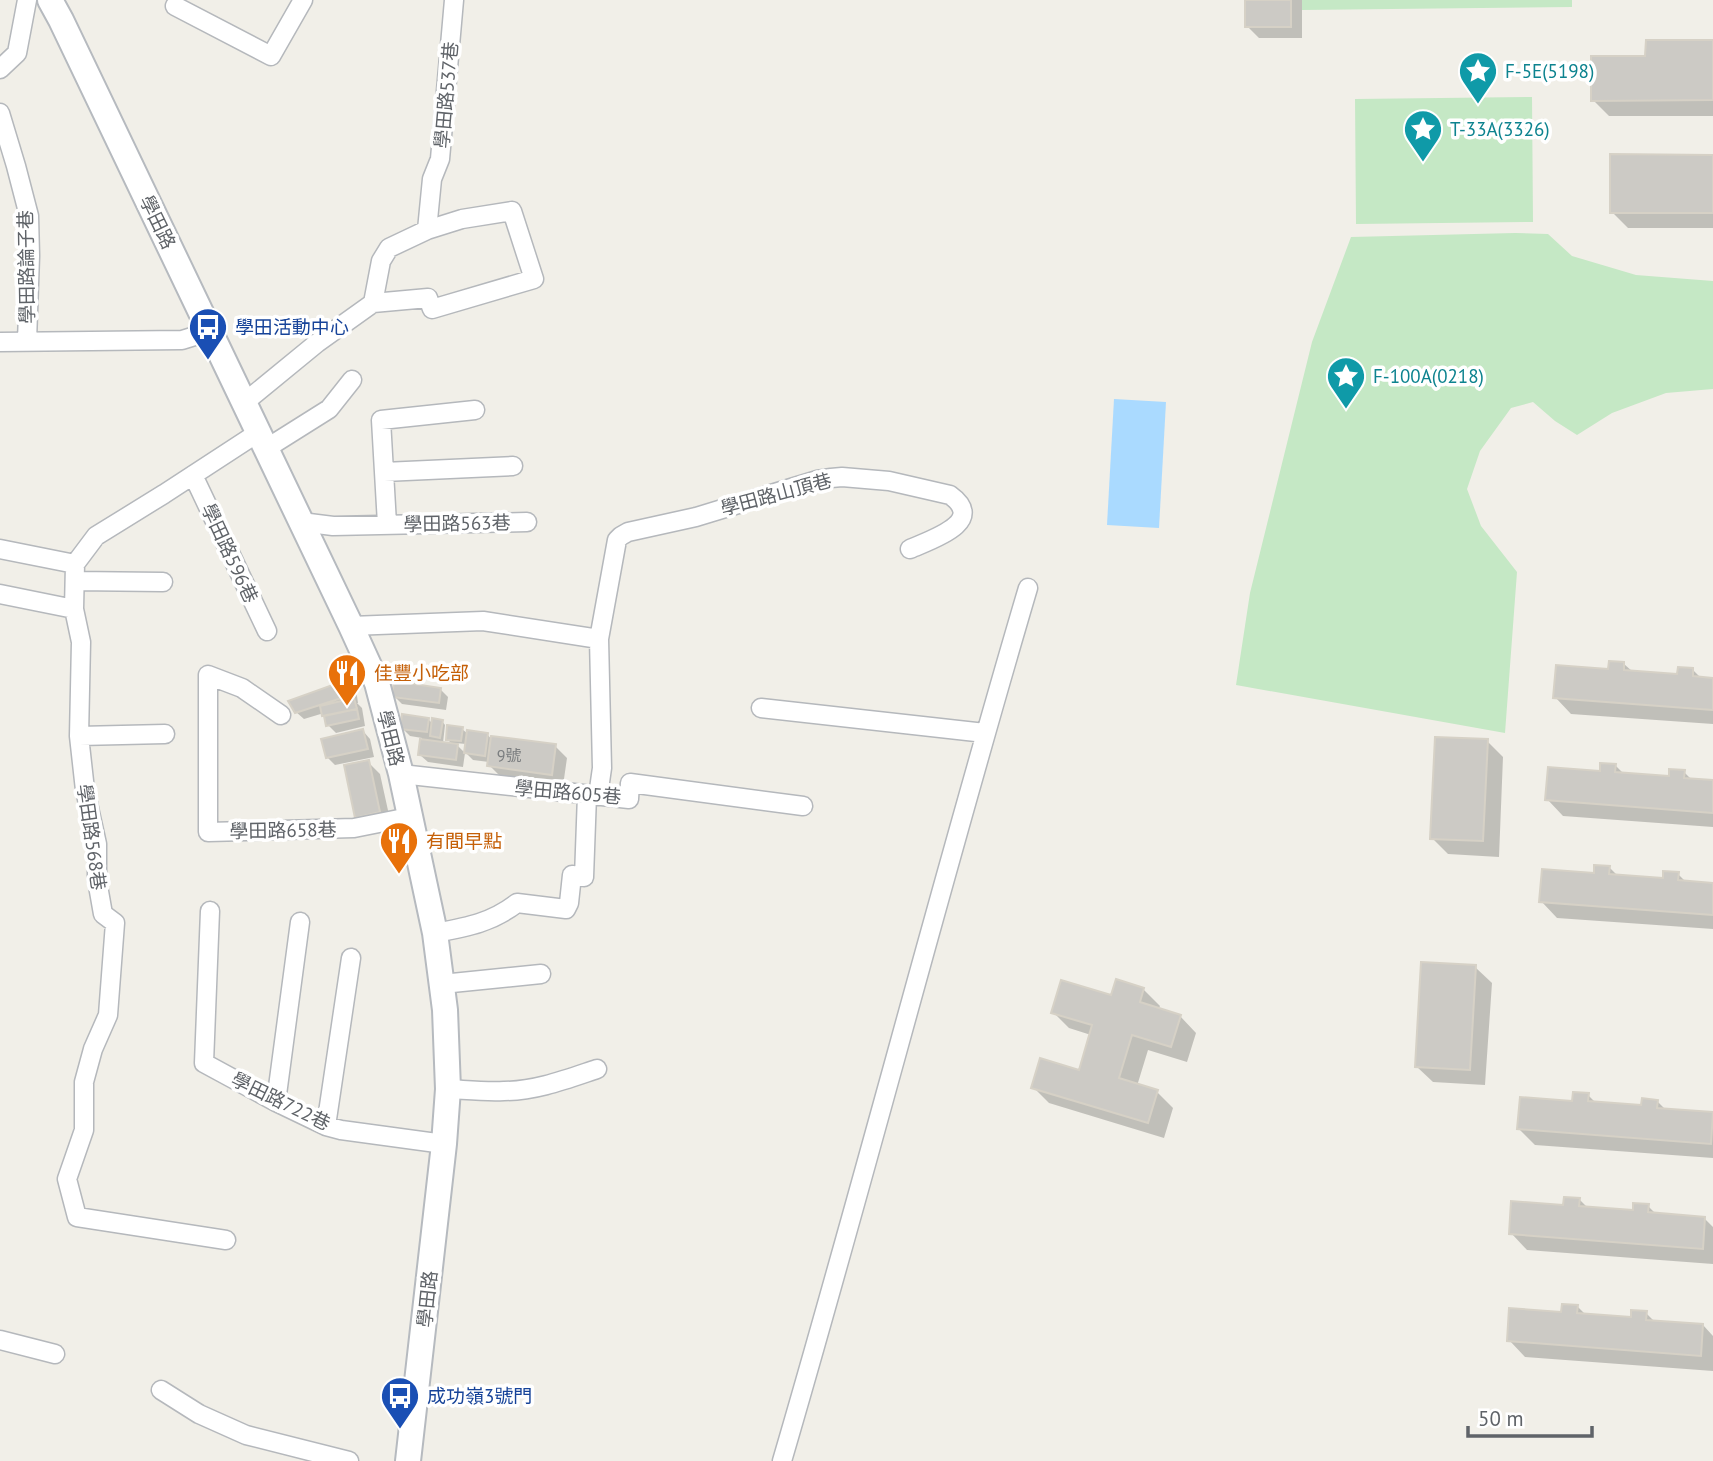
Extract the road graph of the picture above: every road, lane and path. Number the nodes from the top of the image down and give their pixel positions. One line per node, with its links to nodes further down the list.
1 (27, 0): 6 (street)
2 (50, 0): 10 (main road, 學田路)
3 (303, 0): 5 (street)
4 (454, 0): 8 (street, 學田路537巷)
5 (175, 6)
6 (0, 69)
7 (0, 113): 11 (street, 學田路論子巷)
8 (427, 230): 9 (street); 9 (street)
9 (373, 303): 14 (street)
10 (211, 331): 11 (street, 學田路論子巷); 14 (main road, 學田路)
11 (27, 341): 12 (street, 學田路論子巷)
12 (0, 342)
13 (352, 380): 16 (street)
14 (245, 402): 16 (main road, 學田路)
15 (475, 410): 18 (street, 學田路563巷)
16 (263, 440): 19 (street); 20 (main road, 學田路)
17 (513, 466): 18 (street)
18 (384, 472): 22 (street, 學田路563巷)
19 (192, 475): 25 (street); 31 (street, 學田路596巷)
20 (301, 522): 22 (street, 學田路563巷); 30 (main road, 學田路)
21 (527, 522): 22 (street, 學田路563巷)
22 (387, 524)
23 (0, 549): 25 (street)
24 (910, 549): 32 (street, 學田路山頂巷)
25 (75, 573): 26 (street); 29 (street, 學田路568巷)
26 (163, 582)
27 (1028, 588): 35 (street)
28 (0, 594): 29 (street)
29 (74, 609): 37 (street, 學田路568巷)
30 (351, 626): 32 (street); 38 (main road, 學田路)
31 (267, 631)
32 (599, 639): 39 (street, 學田路山頂巷)
33 (761, 708): 35 (street)
34 (281, 715): 41 (street, 學田路658巷)
35 (985, 733): 59 (street)
36 (165, 734): 37 (street)
37 (79, 736): 53 (street, 學田路568巷)
38 (401, 774): 39 (street, 學田路605巷); 41 (main road, 學田路)
39 (593, 796): 40 (street, 學田路605巷); 44 (street, 學田路山頂巷)
40 (803, 806)
41 (409, 817): 44 (main road, 學田路)
42 (210, 911): 50 (street, 學田路722巷)
43 (300, 922): 50 (street)
44 (435, 933): 47 (main road, 學田路)
45 (351, 958): 51 (street)
46 (541, 974): 47 (street)
47 (443, 984): 49 (main road, 學田路)
48 (597, 1069): 49 (street)
49 (448, 1089): 52 (main road, 學田路)
50 (276, 1102): 51 (street, 學田路722巷)
51 (326, 1126): 52 (street, 學田路722巷)
52 (444, 1144): 58 (main road, 學田路)
53 (226, 1240)
54 (0, 1340): 55 (street)
55 (55, 1354)
56 (161, 1390): 57 (street)
57 (349, 1461)
58 (408, 1461)
59 (782, 1461)

